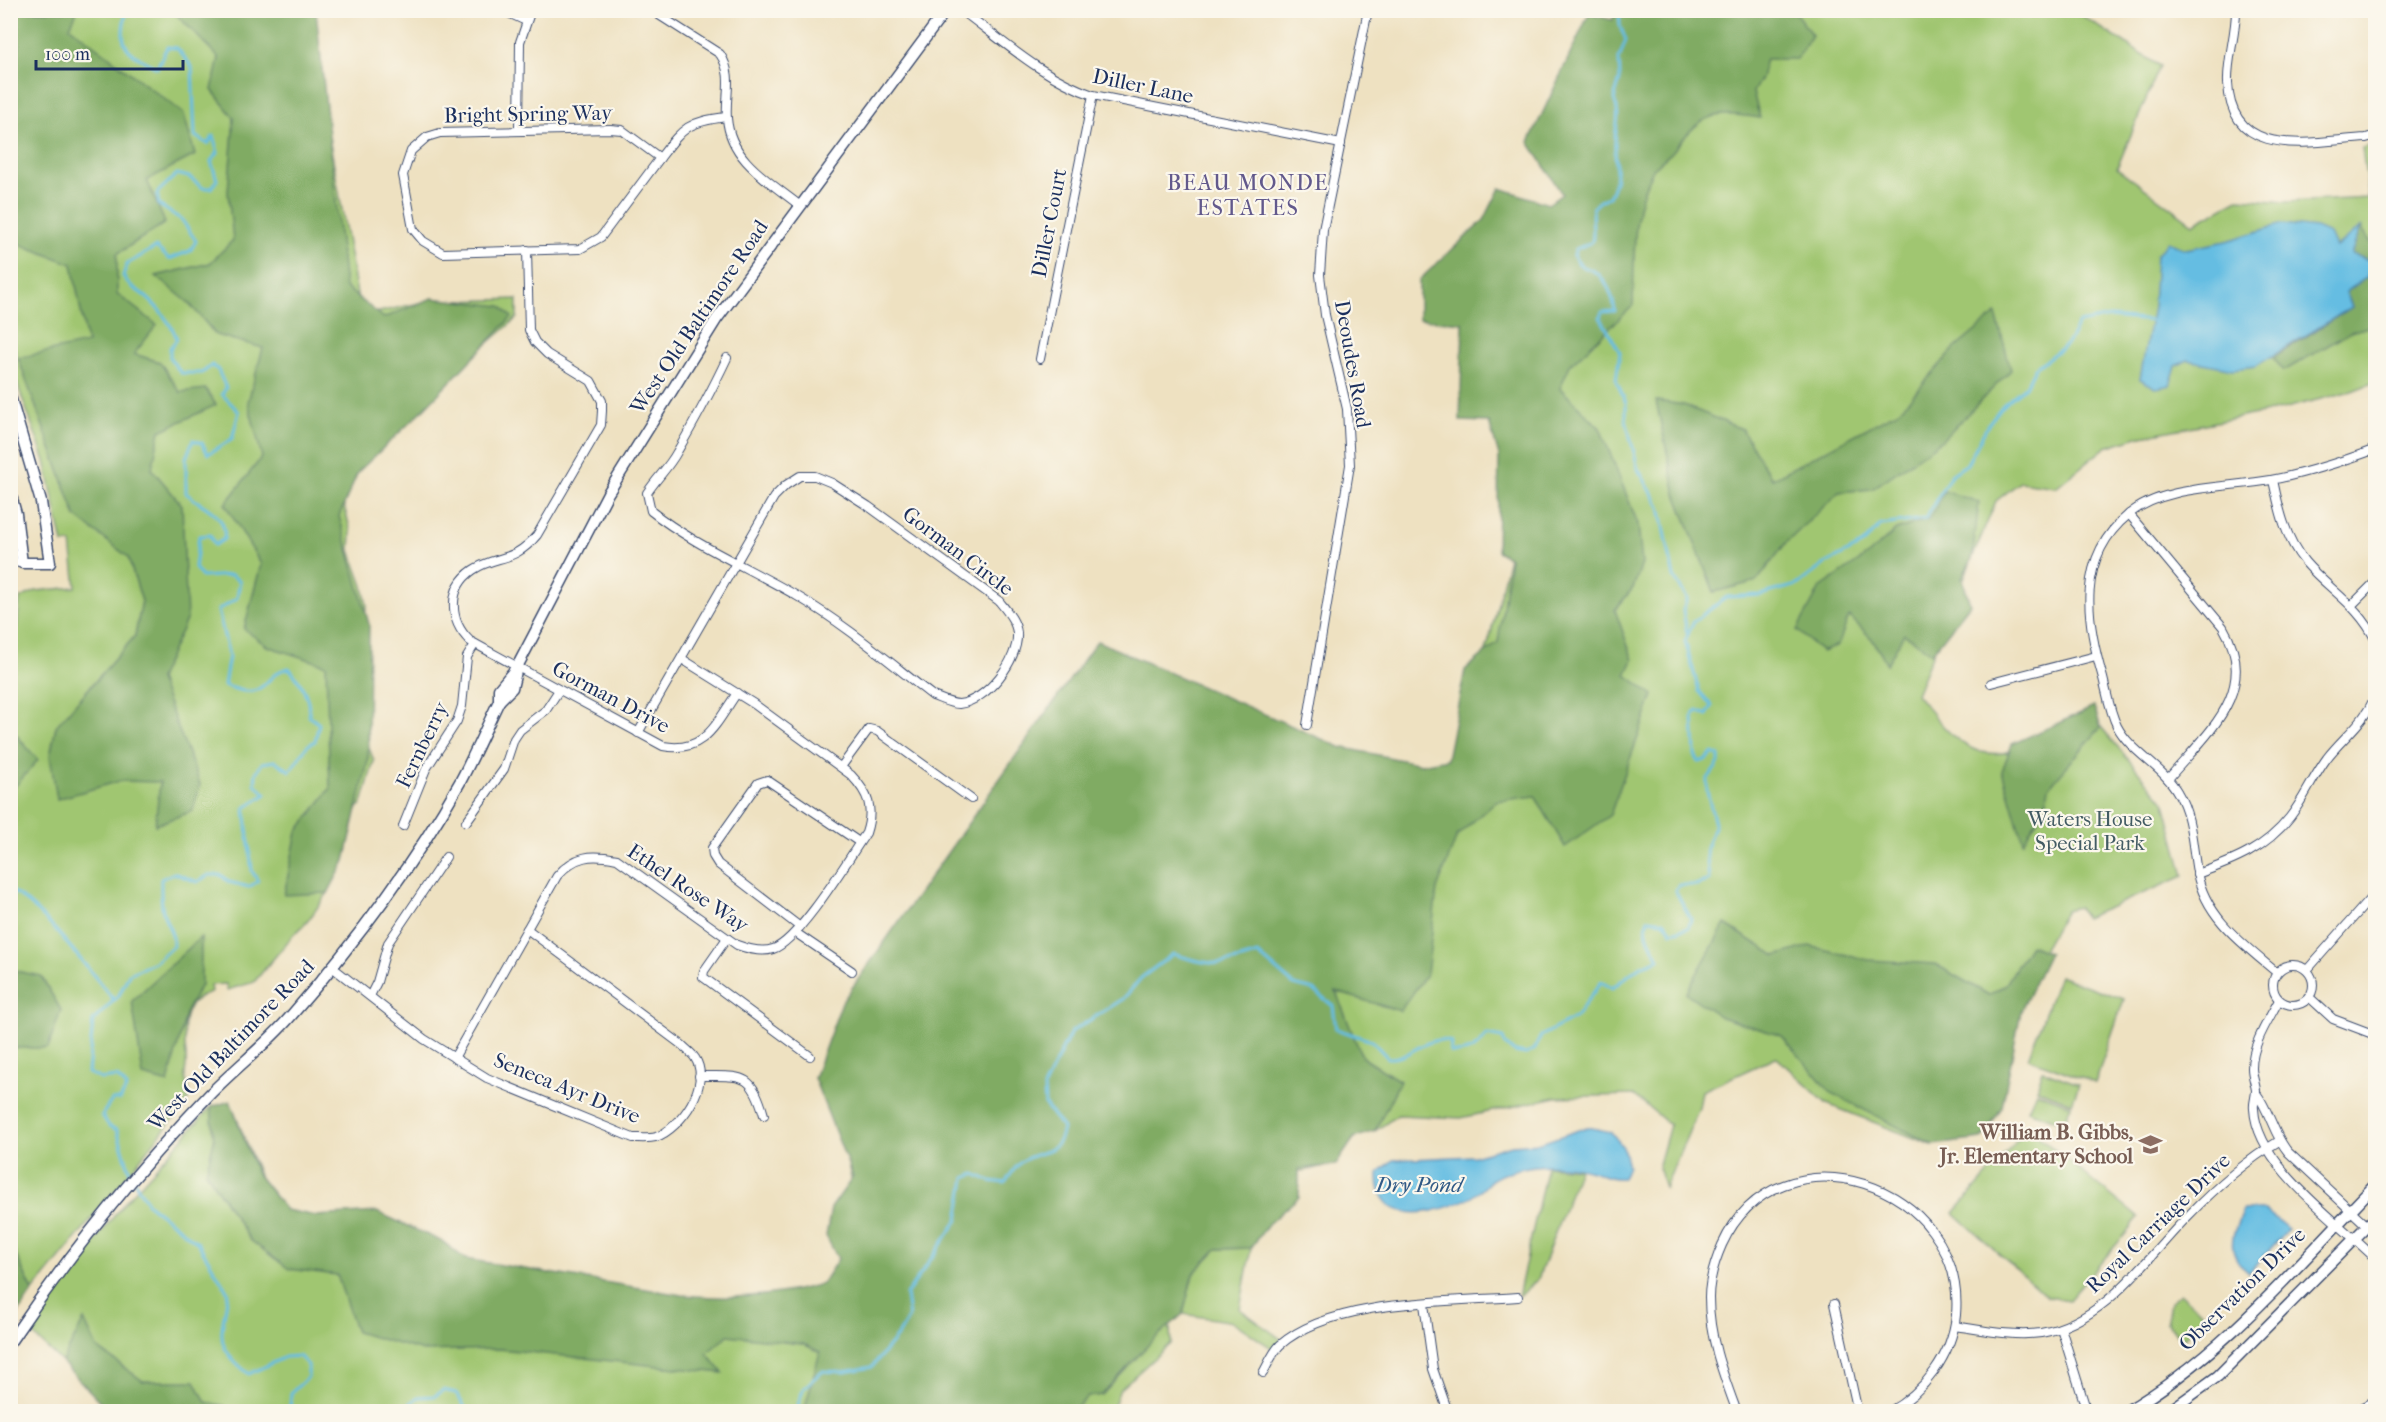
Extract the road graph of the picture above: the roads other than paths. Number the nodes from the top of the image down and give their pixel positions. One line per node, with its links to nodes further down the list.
1 (501, 10): 8 (street)
2 (531, 10): 8 (street)
3 (651, 10): 10 (street)
4 (946, 10): 15 (street, West Old Baltimore Road)
5 (961, 10): 9 (street, Diller Lane)
6 (1368, 10): 13 (street, Deoudes Road)
7 (2236, 10): 12 (street)
8 (526, 21): 11 (street)
9 (1093, 95): 13 (street, Diller Lane); 18 (street, Diller Court)
10 (726, 117): 14 (street, Bright Spring Way); 15 (street)
11 (519, 131): 14 (street, Bright Spring Way); 16 (street, Bright Spring Way)
12 (2376, 135)
13 (1341, 144): 38 (street, Deoudes Road)
14 (660, 158): 16 (street, Bright Spring Way)
15 (799, 205): 33 (street, West Old Baltimore Road)
16 (527, 250): 30 (street)
17 (727, 358): 25 (street)
18 (1040, 358)
19 (10, 396): 26 (street)
20 (2376, 449): 21 (street)
21 (2273, 480): 23 (street); 28 (street)
22 (10, 492): 26 (street)
23 (2129, 513): 31 (street); 41 (street)
24 (10, 562): 26 (street)
25 (737, 562): 25 (street, Gorman Circle); 32 (street, Gorman Circle)
26 (22, 563)
27 (2376, 581): 28 (street)
28 (2352, 605): 29 (street)
29 (2376, 641)
30 (475, 644): 33 (street, Gorman Drive); 44 (street, Fernberry)
31 (2096, 656): 34 (street); 41 (street)
32 (682, 659): 37 (street, Ethel Rose Way); 39 (street, Gorman Circle)
33 (517, 667): 35 (street, Gorman Drive); 52 (street, West Old Baltimore Road)
34 (1991, 682)
35 (559, 690): 39 (street, Gorman Drive); 43 (street)
36 (2376, 692): 47 (street)
37 (737, 693): 39 (street, Gorman Drive); 40 (street, Ethel Rose Way)
38 (1307, 725)
39 (638, 732)
40 (841, 767): 42 (street); 45 (street, Ethel Rose Way)
41 (2168, 779): 47 (street)
42 (971, 799)
43 (466, 822)
44 (403, 826)
45 (859, 842): 50 (street, Ethel Rose Way); 50 (street)
46 (446, 856): 56 (street)
47 (2197, 874): 55 (street)
48 (2376, 892): 53 (street)
49 (527, 929): 51 (street, Ethel Rose Way); 61 (street, Ethel Rose Way); 62 (street)
50 (798, 930): 51 (street, Ethel Rose Way); 54 (street)
51 (727, 938): 60 (street)
52 (332, 967): 56 (street, Seneca Ayr Drive); 79 (street, West Old Baltimore Road)
53 (2307, 970): 55 (street); 57 (street)
54 (852, 971)
55 (2276, 972): 58 (street)
56 (370, 996): 61 (street, Seneca Ayr Drive)
57 (2309, 997): 58 (street); 59 (street)
58 (2279, 1000): 63 (street)
59 (2370, 1033)
60 (810, 1056)
61 (454, 1058): 62 (street, Seneca Ayr Drive)
62 (699, 1076): 64 (street)
63 (2256, 1093): 65 (street); 66 (street)
64 (764, 1115)
65 (2279, 1141): 66 (street, Royal Carriage Drive); 68 (street)
66 (2267, 1148): 70 (street); 78 (street, Royal Carriage Drive)
67 (2376, 1184): 68 (street, Observation Drive)
68 (2350, 1210): 70 (street, Observation Drive); 71 (street)
69 (2376, 1217): 71 (street, Observation Drive)
70 (2338, 1222): 72 (street); 87 (street, Observation Drive)
71 (2371, 1230): 72 (street, Observation Drive)
72 (2355, 1239): 73 (street); 88 (street, Observation Drive)
73 (2376, 1259)
74 (1518, 1297): 75 (street)
75 (1424, 1304): 80 (street); 82 (street)
76 (1834, 1304): 84 (street)
77 (1955, 1326): 78 (street, Royal Carriage Drive); 83 (street); 85 (street)
78 (2061, 1328): 86 (street)
79 (10, 1342)
80 (1263, 1373)
81 (2376, 1400): 89 (street)
82 (1448, 1412)
83 (1737, 1412)
84 (1858, 1412)
85 (1889, 1412)
86 (2087, 1412)
87 (2125, 1412)
88 (2168, 1412)
89 (2353, 1412)

